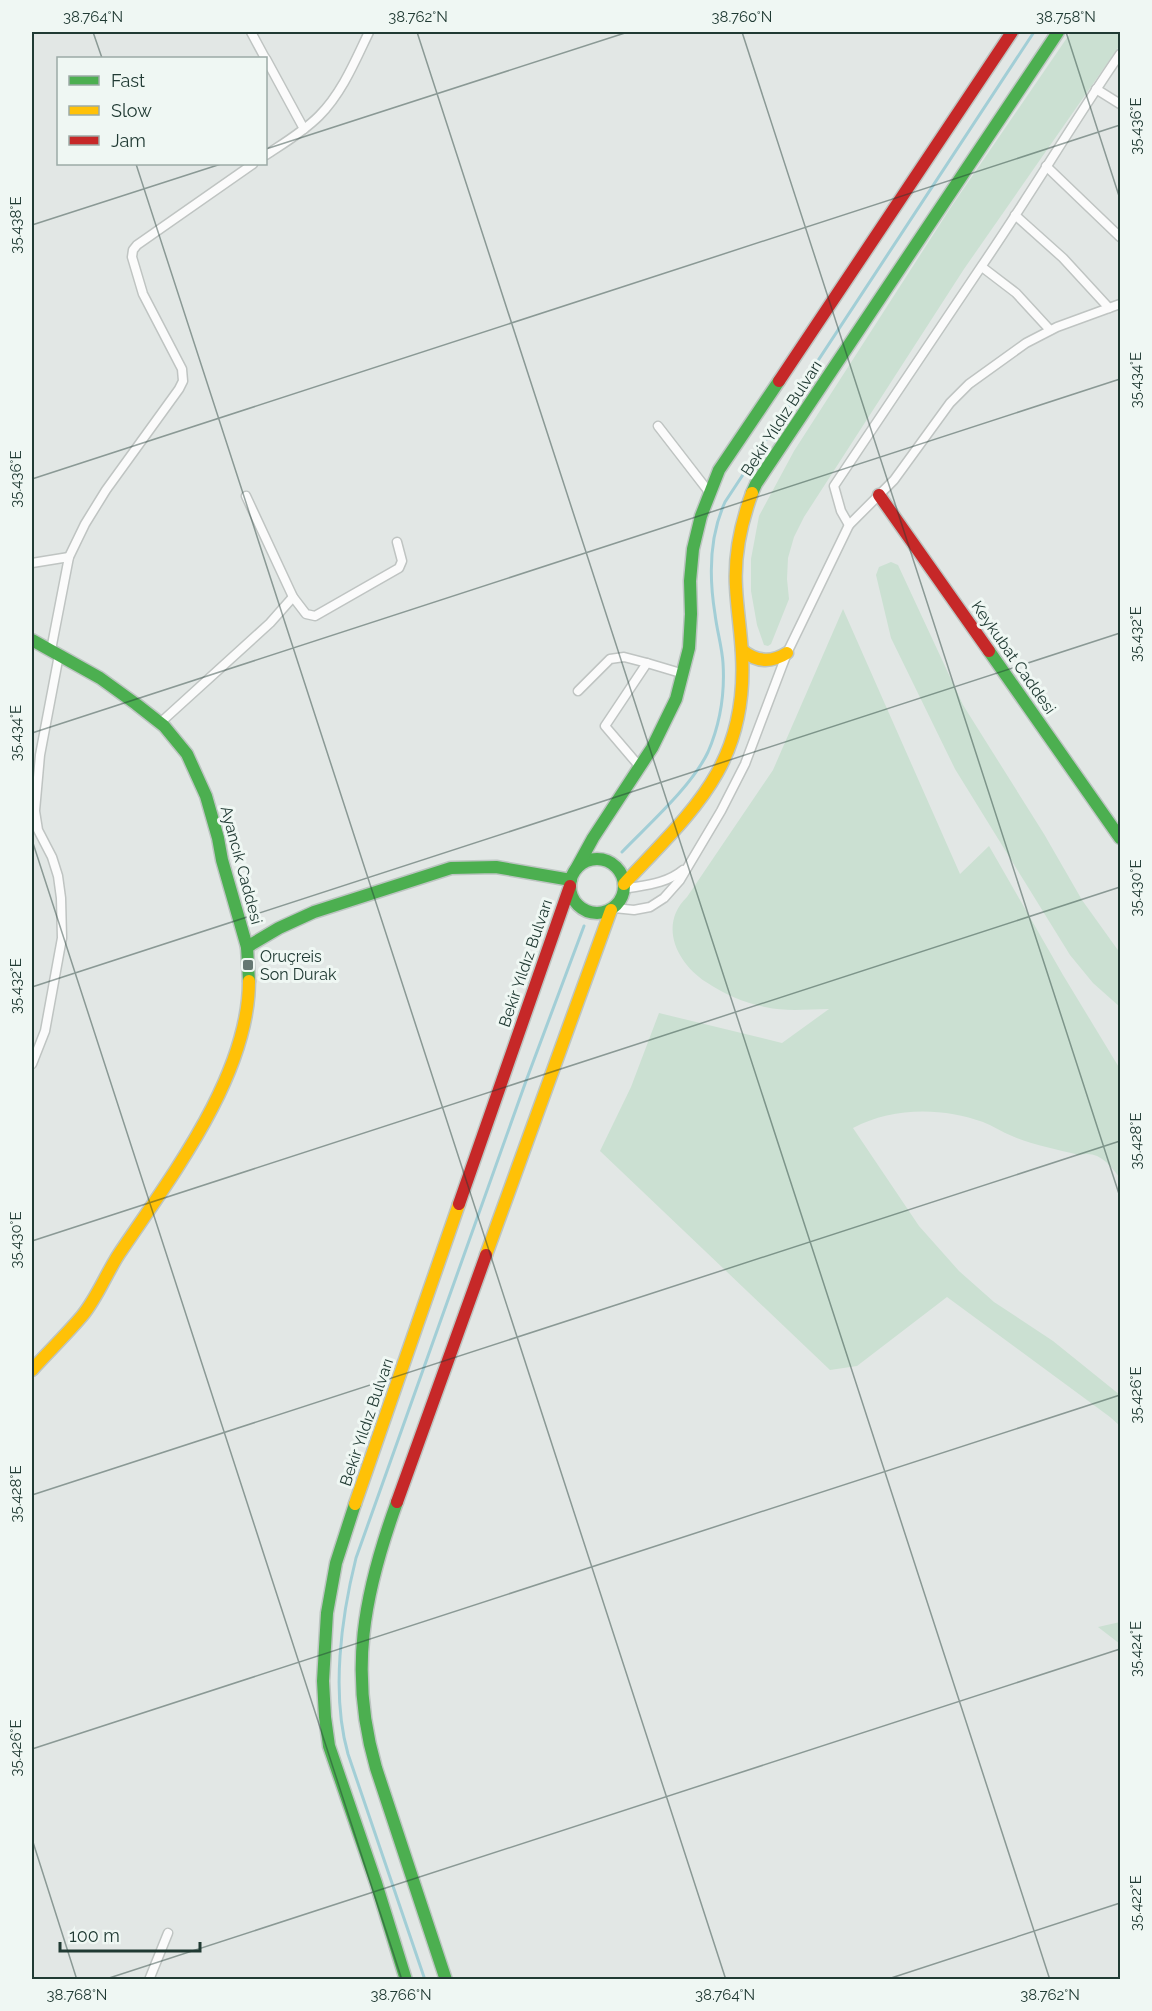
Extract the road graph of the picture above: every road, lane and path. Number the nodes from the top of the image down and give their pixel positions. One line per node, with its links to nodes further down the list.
1 (251, 32): 6 (street)
2 (369, 32): 10 (street)
3 (1012, 32): 21 (main road, Bekir Yıldız Bulvarı)
4 (1058, 32): 30 (main road, Bekir Yıldız Bulvarı)
5 (1120, 54): 8 (street)
6 (264, 57)
7 (267, 63): 10 (street)
8 (1096, 89): 9 (street); 13 (street)
9 (1120, 104)
10 (304, 129): 11 (street)
11 (267, 154)
12 (252, 165): 26 (street)
13 (1046, 166): 14 (street); 15 (street)
14 (1015, 215): 16 (street); 18 (street)
15 (1120, 237)
16 (982, 267): 19 (street); 24 (street)
17 (1120, 304): 18 (street)
18 (1109, 308): 19 (street)
19 (1050, 330): 22 (street)
20 (658, 426): 21 (street)
21 (710, 492): 34 (main road, Bekir Yıldız Bulvarı)
22 (879, 495): 24 (street); 38 (main road, Keykubat Caddesi)
23 (246, 496): 28 (street)
24 (849, 525): 32 (street)
25 (397, 542): 28 (street)
26 (69, 557): 27 (street); 31 (street)
27 (32, 562)
28 (293, 597): 36 (street)
29 (32, 640): 31 (main road, Ayancık Caddesi)
30 (742, 650): 32 (main road); 41 (main road, Bekir Yıldız Bulvarı)
31 (55, 652): 36 (main road, Ayancık Caddesi); 44 (street)
32 (787, 653): 39 (street)
33 (647, 663): 34 (street); 35 (street); 37 (street)
34 (684, 674): 37 (main road, Bekir Yıldız Bulvarı)
35 (578, 691)
36 (160, 723): 43 (main road, Ayancık Caddesi)
37 (640, 766): 40 (main road, Bekir Yıldız Bulvarı)
38 (1120, 838)
39 (688, 865): 41 (street); 42 (street)
40 (572, 879): 41 (main road); 42 (main road); 43 (main road); 48 (main road, Bekir Yıldız Bulvarı)
41 (624, 886): 42 (main road)
42 (613, 909): 49 (main road)
43 (247, 947): 45 (main road, Ayancık Caddesi)
44 (32, 1064)
45 (32, 1370)
46 (168, 1934): 47 (street)
47 (149, 1980)
48 (406, 1980)
49 (446, 1980)

